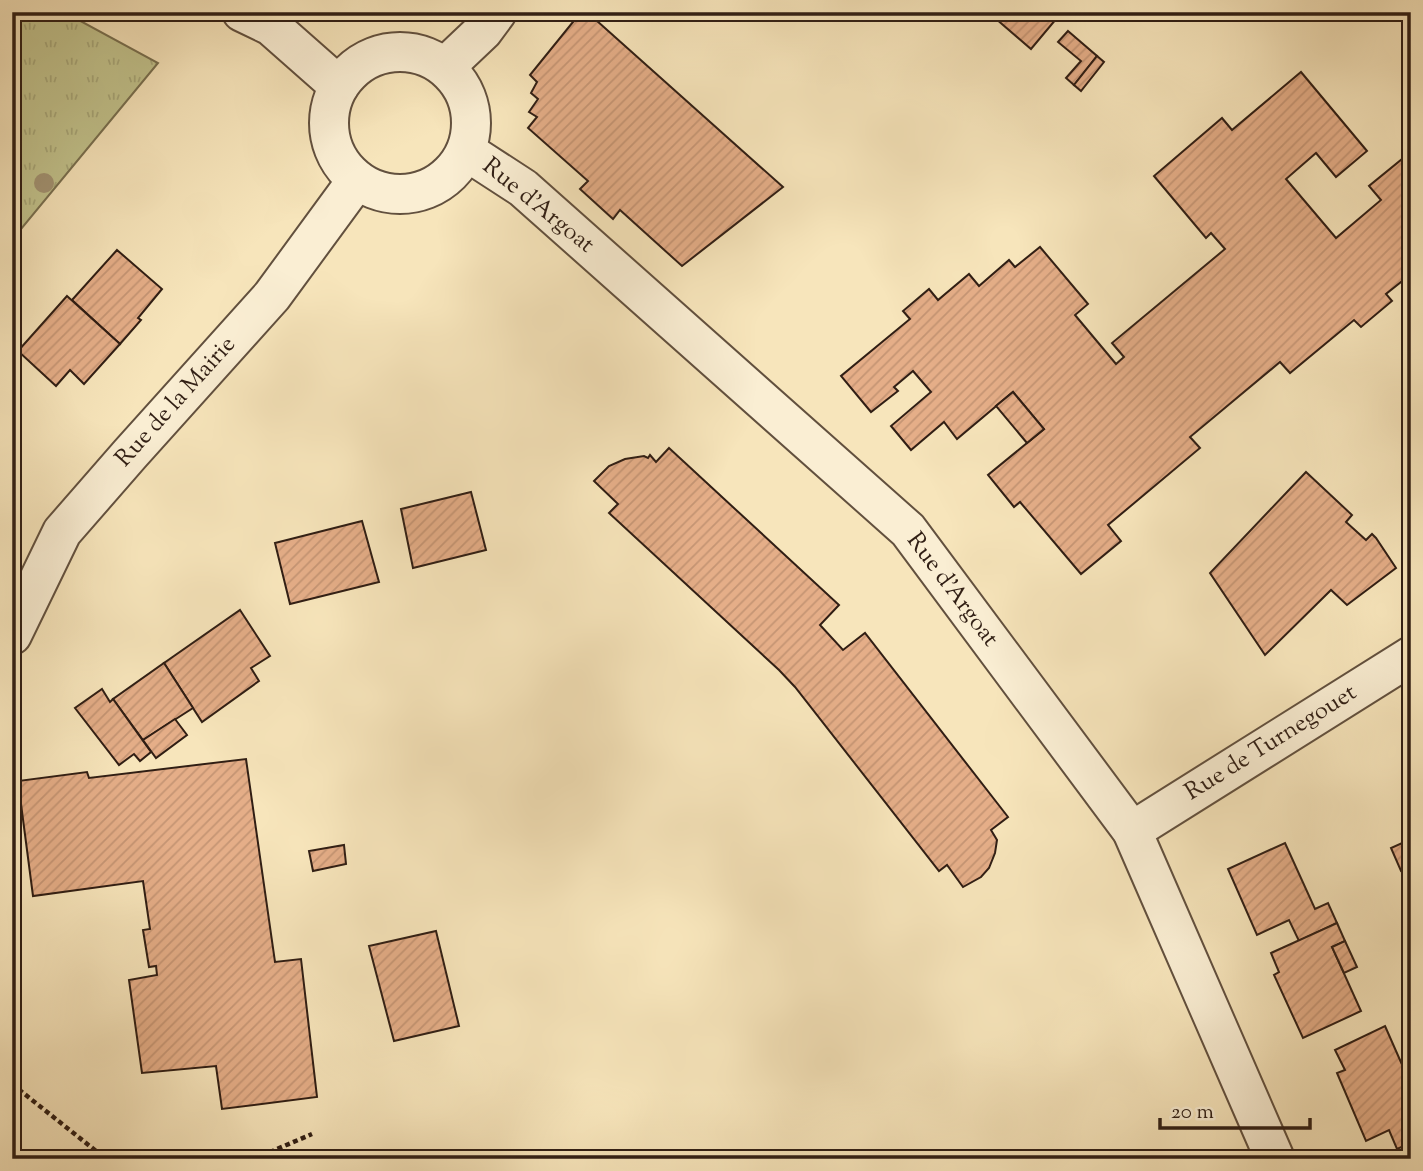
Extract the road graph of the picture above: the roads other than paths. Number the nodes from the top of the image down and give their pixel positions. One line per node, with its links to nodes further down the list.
1 (242, 12): 4 (street)
2 (497, 12): 3 (street)
3 (445, 67): 4 (street); 5 (street)
4 (339, 86): 6 (street)
5 (466, 151): 6 (street); 9 (street, Rue d'Argoat)
6 (357, 180): 7 (street, Rue de la Mairie)
7 (12, 635)
8 (1411, 656): 9 (street, Rue de Turnegouet)
9 (1132, 831): 10 (street, Rue d'Argoat)
10 (1275, 1159)

